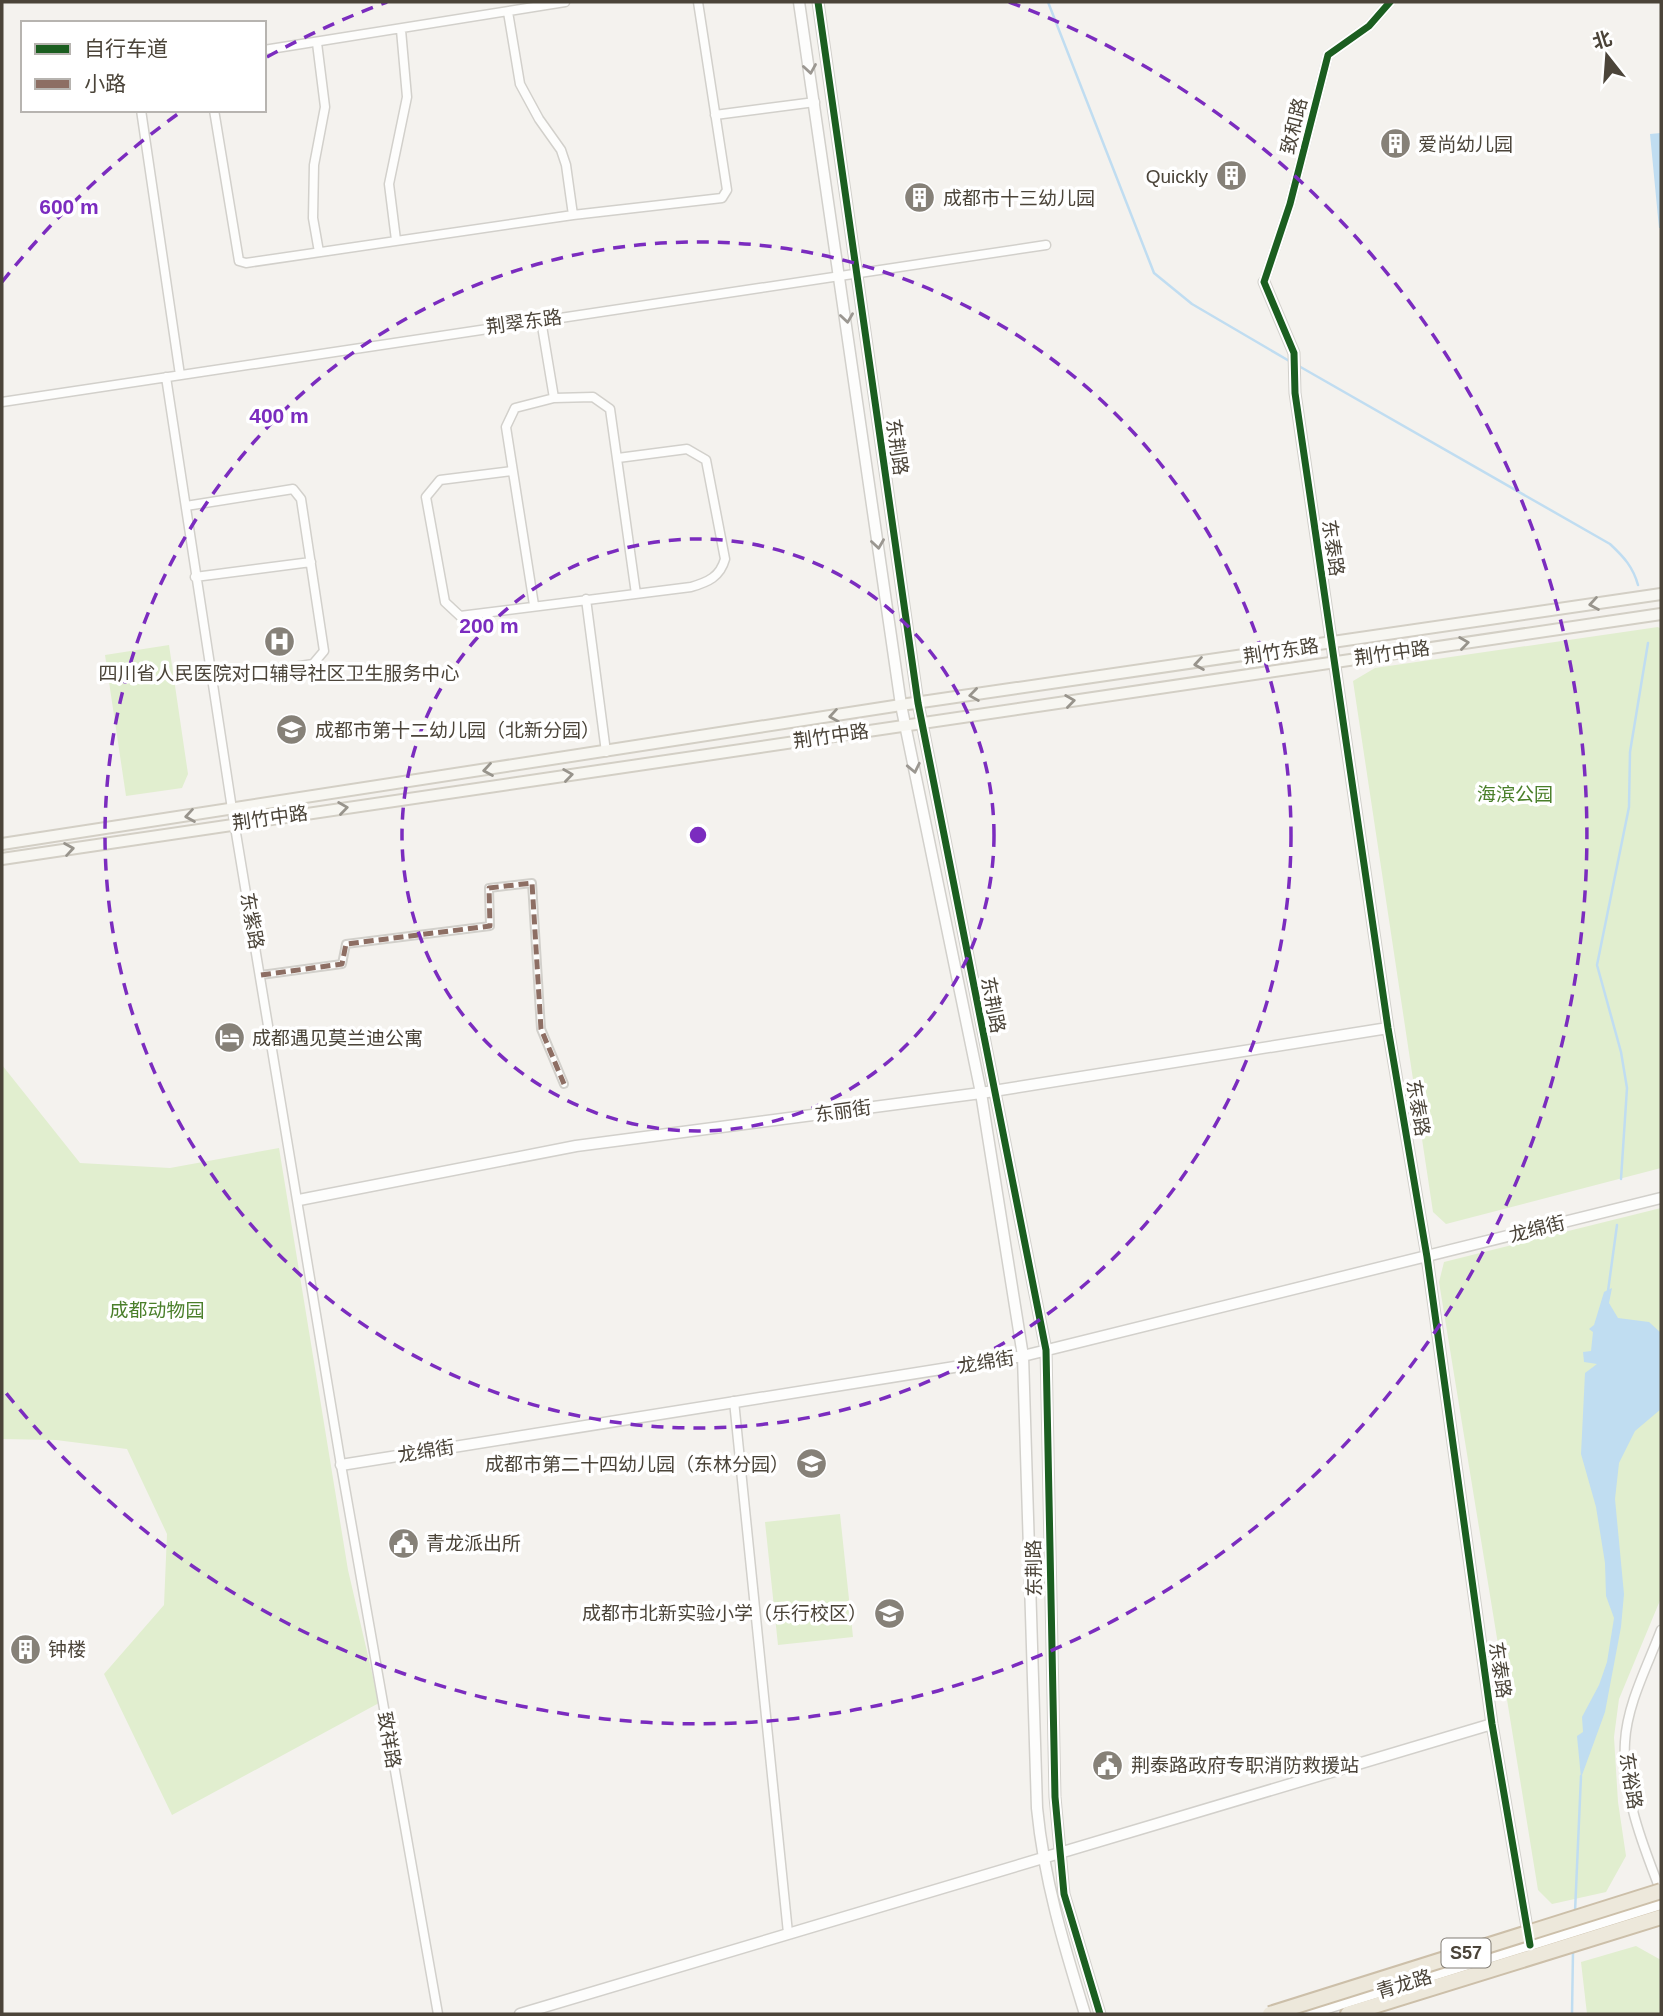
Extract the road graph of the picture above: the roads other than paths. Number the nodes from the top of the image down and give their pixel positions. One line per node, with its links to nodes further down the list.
1 (565, 2): 6 (street)
2 (698, 2): 13 (street)
3 (799, 2): 10 (street, 东荆路, one-way to 10)
4 (818, 2): 18 (street, 东荆路)
5 (1390, 2): 20 (street, 致和路)
6 (508, 12): 7 (street); 14 (street)
7 (401, 30): 8 (street); 15 (street)
8 (317, 43): 9 (street); 17 (street)
9 (266, 50)
10 (815, 102): 13 (street); 19 (street, 东荆路)
11 (141, 112): 22 (street)
12 (214, 112): 17 (street)
13 (715, 115): 14 (street)
14 (573, 215): 15 (street)
15 (396, 240): 17 (street)
16 (1046, 245): 18 (street, 荆翠东路)
17 (319, 252)
18 (857, 274): 19 (street, 荆翠东路); 39 (street, 东荆路)
19 (841, 277): 21 (street, 荆翠东路); 40 (street, 东荆路, one-way to 40)
20 (1264, 282): 36 (street, 东泰路)
21 (541, 320): 22 (street, 荆翠东路); 24 (street)
22 (180, 375): 23 (street, 荆翠东路)
23 (166, 377): 25 (street, 荆翠东路); 28 (street, 东紫路)
24 (554, 398): 26 (street); 27 (street)
25 (2, 402)
26 (618, 458): 31 (street); 31 (street)
27 (512, 471): 34 (street); 34 (street)
28 (186, 506): 29 (street); 30 (street, 东紫路)
29 (311, 562): 30 (street); 38 (street)
30 (195, 577): 38 (street, 东紫路)
31 (636, 594): 33 (street)
32 (1661, 594): 36 (main road, 荆竹东路, one-way to 36)
33 (586, 599): 34 (street); 43 (street)
34 (534, 605)
35 (1661, 614): 37 (main road, 荆竹中路, one-way to 35)
36 (1331, 644): 37 (street, 东泰路); 39 (main road, 荆竹东路, one-way to 39)
37 (1335, 662): 41 (main road, 荆竹中路, one-way to 37); 49 (street, 东泰路)
38 (211, 680): 44 (street, 东紫路)
39 (918, 703): 40 (main road, 荆竹东路); 41 (street, 东荆路)
40 (901, 705): 42 (street, 东荆路); 43 (main road, 荆竹中路, one-way to 43)
41 (923, 723): 42 (main road, 荆竹中路); 51 (street, 东荆路)
42 (905, 725): 45 (main road, 荆竹中路, one-way to 42); 52 (street, 东荆路, one-way to 52)
43 (606, 752): 44 (main road, 荆竹中路, one-way to 44)
44 (232, 809): 45 (street, 东紫路); 46 (main road, 荆竹中路, one-way to 46)
45 (235, 824): 47 (main road, 荆竹中路, one-way to 45); 48 (street, 东紫路)
46 (2, 844)
47 (2, 859)
48 (261, 975): 50 (street); 54 (street, 东紫路)
49 (1388, 1028): 51 (street, 东丽街); 55 (street, 东泰路)
50 (564, 1084)
51 (994, 1091): 52 (street, 东丽街); 56 (street, 东荆路)
52 (981, 1093): 54 (street, 东丽街); 57 (street, 东荆路)
53 (1661, 1198): 55 (street, 龙绵街)
54 (299, 1200): 59 (street, 东紫路)
55 (1427, 1256): 56 (street, 龙绵街); 61 (street, 东泰路)
56 (1046, 1350): 57 (street, 龙绵街); 62 (street, 东荆路)
57 (1023, 1356): 58 (street, 龙绵街); 63 (street, 东荆路)
58 (734, 1401): 59 (street, 龙绵街); 67 (street)
59 (341, 1465): 69 (street, 致祥路)
60 (1661, 1630): 64 (street, 东裕路)
61 (1492, 1724): 62 (street); 68 (street, 东泰路)
62 (1059, 1851): 63 (street); 72 (street, 东荆路)
63 (1041, 1856): 67 (street); 71 (street, 东荆路)
64 (1661, 1891): 73 (highway, S57, bridge)
65 (1661, 1904): 68 (street, 青龙路)
66 (1661, 1917): 75 (highway, S57)
67 (788, 1933): 70 (street)
68 (1530, 1945): 74 (street, 青龙路)
69 (438, 2014)
70 (520, 2014)
71 (1085, 2014)
72 (1100, 2014)
73 (1270, 2014)
74 (1308, 2014)
75 (1348, 2014)

